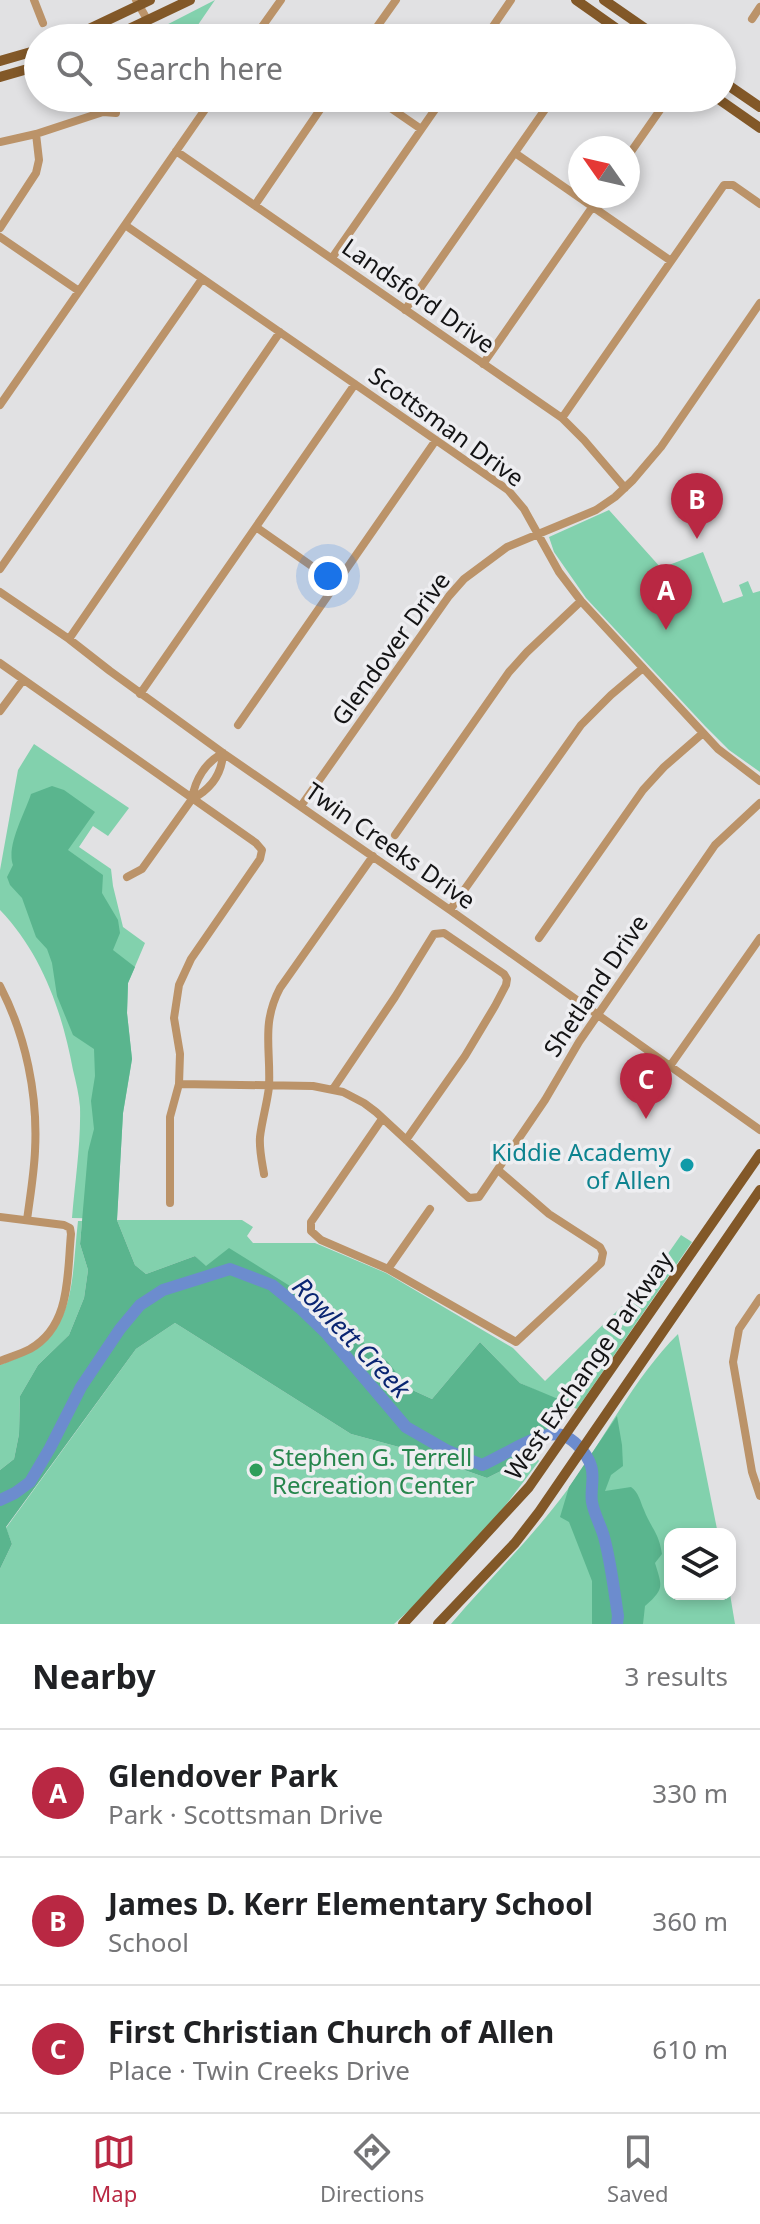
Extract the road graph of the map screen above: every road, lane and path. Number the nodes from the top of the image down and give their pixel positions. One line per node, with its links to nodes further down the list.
1 (34, 0): 13 (street)
2 (150, 0): 9 (main road)
3 (190, 0): 12 (main road)
4 (281, 0): 16 (street)
5 (396, 0): 17 (street)
6 (511, 0): 18 (street)
7 (576, 0): 19 (main road)
8 (604, 0): 20 (main road)
9 (138, 3): 12 (street); 14 (main road)
10 (760, 7): 11 (street)
11 (752, 19)
12 (148, 21): 15 (main road)
13 (43, 23)
14 (97, 24)
15 (141, 24)
16 (264, 24)
17 (379, 24)
18 (495, 24)
19 (610, 24)
20 (639, 24)
21 (24, 54): 22 (main road)
22 (0, 61)
23 (24, 70): 24 (main road)
24 (0, 77)
25 (736, 91): 26 (main road)
26 (760, 107)
27 (736, 111): 35 (main road)
28 (203, 112): 40 (street)
29 (318, 112): 44 (street)
30 (396, 112): 36 (street)
31 (433, 112): 36 (street)
32 (543, 112): 41 (street)
33 (659, 112): 38 (street)
34 (116, 113): 37 (street)
35 (760, 128)
36 (421, 129): 50 (street)
37 (36, 134): 39 (street); 48 (street)
38 (640, 139)
39 (0, 142)
40 (176, 151): 44 (street, Landsford Drive); 47 (street)
41 (515, 153): 42 (street); 55 (street)
42 (568, 189)
43 (760, 204): 51 (street)
44 (255, 205): 50 (street, Landsford Drive)
45 (592, 208): 58 (street)
46 (596, 208): 51 (street)
47 (125, 225): 52 (street, Scottsman Drive); 53 (street)
48 (0, 228)
49 (0, 237): 53 (street)
50 (332, 258): 55 (street, Landsford Drive)
51 (671, 261): 61 (street)
52 (202, 279): 57 (street, Scottsman Drive); 66 (street)
53 (79, 291): 60 (street)
54 (760, 303): 56 (street, Glendover Drive)
55 (405, 310): 58 (street, Landsford Drive)
56 (757, 314): 63 (street, Glendover Drive)
57 (280, 332): 59 (street, Scottsman Drive); 70 (street)
58 (483, 364): 61 (street, Landsford Drive)
59 (355, 384): 62 (street, Scottsman Drive); 64 (street)
60 (0, 405)
61 (562, 418): 63 (street, Landsford Drive)
62 (436, 440): 65 (street, Scottsman Drive); 67 (street)
63 (625, 488): 65 (street, Glendover Drive)
64 (256, 527): 67 (street); 74 (street)
65 (539, 534): 69 (street, Scottsman Drive); 82 (street, Glendover Drive)
66 (0, 569)
67 (336, 583): 76 (street)
68 (0, 592): 70 (street, Twin Creeks Drive)
69 (581, 601): 72 (street, Scottsman Drive); 83 (street)
70 (69, 639): 74 (street, Twin Creeks Drive)
71 (0, 663): 73 (street)
72 (643, 668): 77 (street, Scottsman Drive); 86 (street)
73 (23, 680): 75 (street); 80 (street)
74 (140, 694): 78 (street, Twin Creeks Drive)
75 (0, 711)
76 (238, 725)
77 (703, 733): 79 (street, Scottsman Drive); 87 (street)
78 (223, 753): 80 (street); 82 (street, Twin Creeks Drive)
79 (760, 781)
80 (192, 799): 85 (street); 92 (street)
81 (760, 803): 90 (street, Shetland Drive)
82 (301, 806): 84 (street, Twin Creeks Drive)
83 (395, 835)
84 (373, 856): 86 (street, Twin Creeks Drive); 93 (street)
85 (127, 877)
86 (450, 910): 90 (street, Twin Creeks Drive)
87 (539, 938)
88 (760, 938): 91 (street)
89 (0, 986): 105 (street)
90 (597, 1014): 91 (street, Twin Creeks Drive); 99 (street, Shetland Drive)
91 (670, 1066): 96 (street, Twin Creeks Drive)
92 (179, 1084): 93 (street); 102 (street)
93 (269, 1086): 94 (street); 100 (street)
94 (333, 1089): 95 (street); 97 (street)
95 (382, 1119): 97 (street); 106 (street)
96 (760, 1130)
97 (406, 1140): 99 (street, Shetland Drive)
98 (760, 1154): 108 (main road, West Exchange Parkway)
99 (498, 1170): 106 (street)
100 (264, 1174)
101 (760, 1190): 109 (main road, West Exchange Parkway)
102 (170, 1203)
103 (430, 1209): 106 (street)
104 (0, 1217): 105 (street)
105 (27, 1220): 110 (street)
106 (388, 1269)
107 (760, 1298): 111 (street)
108 (648, 1315): 109 (main road); 112 (main road, West Exchange Parkway)
109 (666, 1327): 113 (main road, West Exchange Parkway)
110 (0, 1361)
111 (760, 1496)
112 (403, 1624)
113 (438, 1624)

